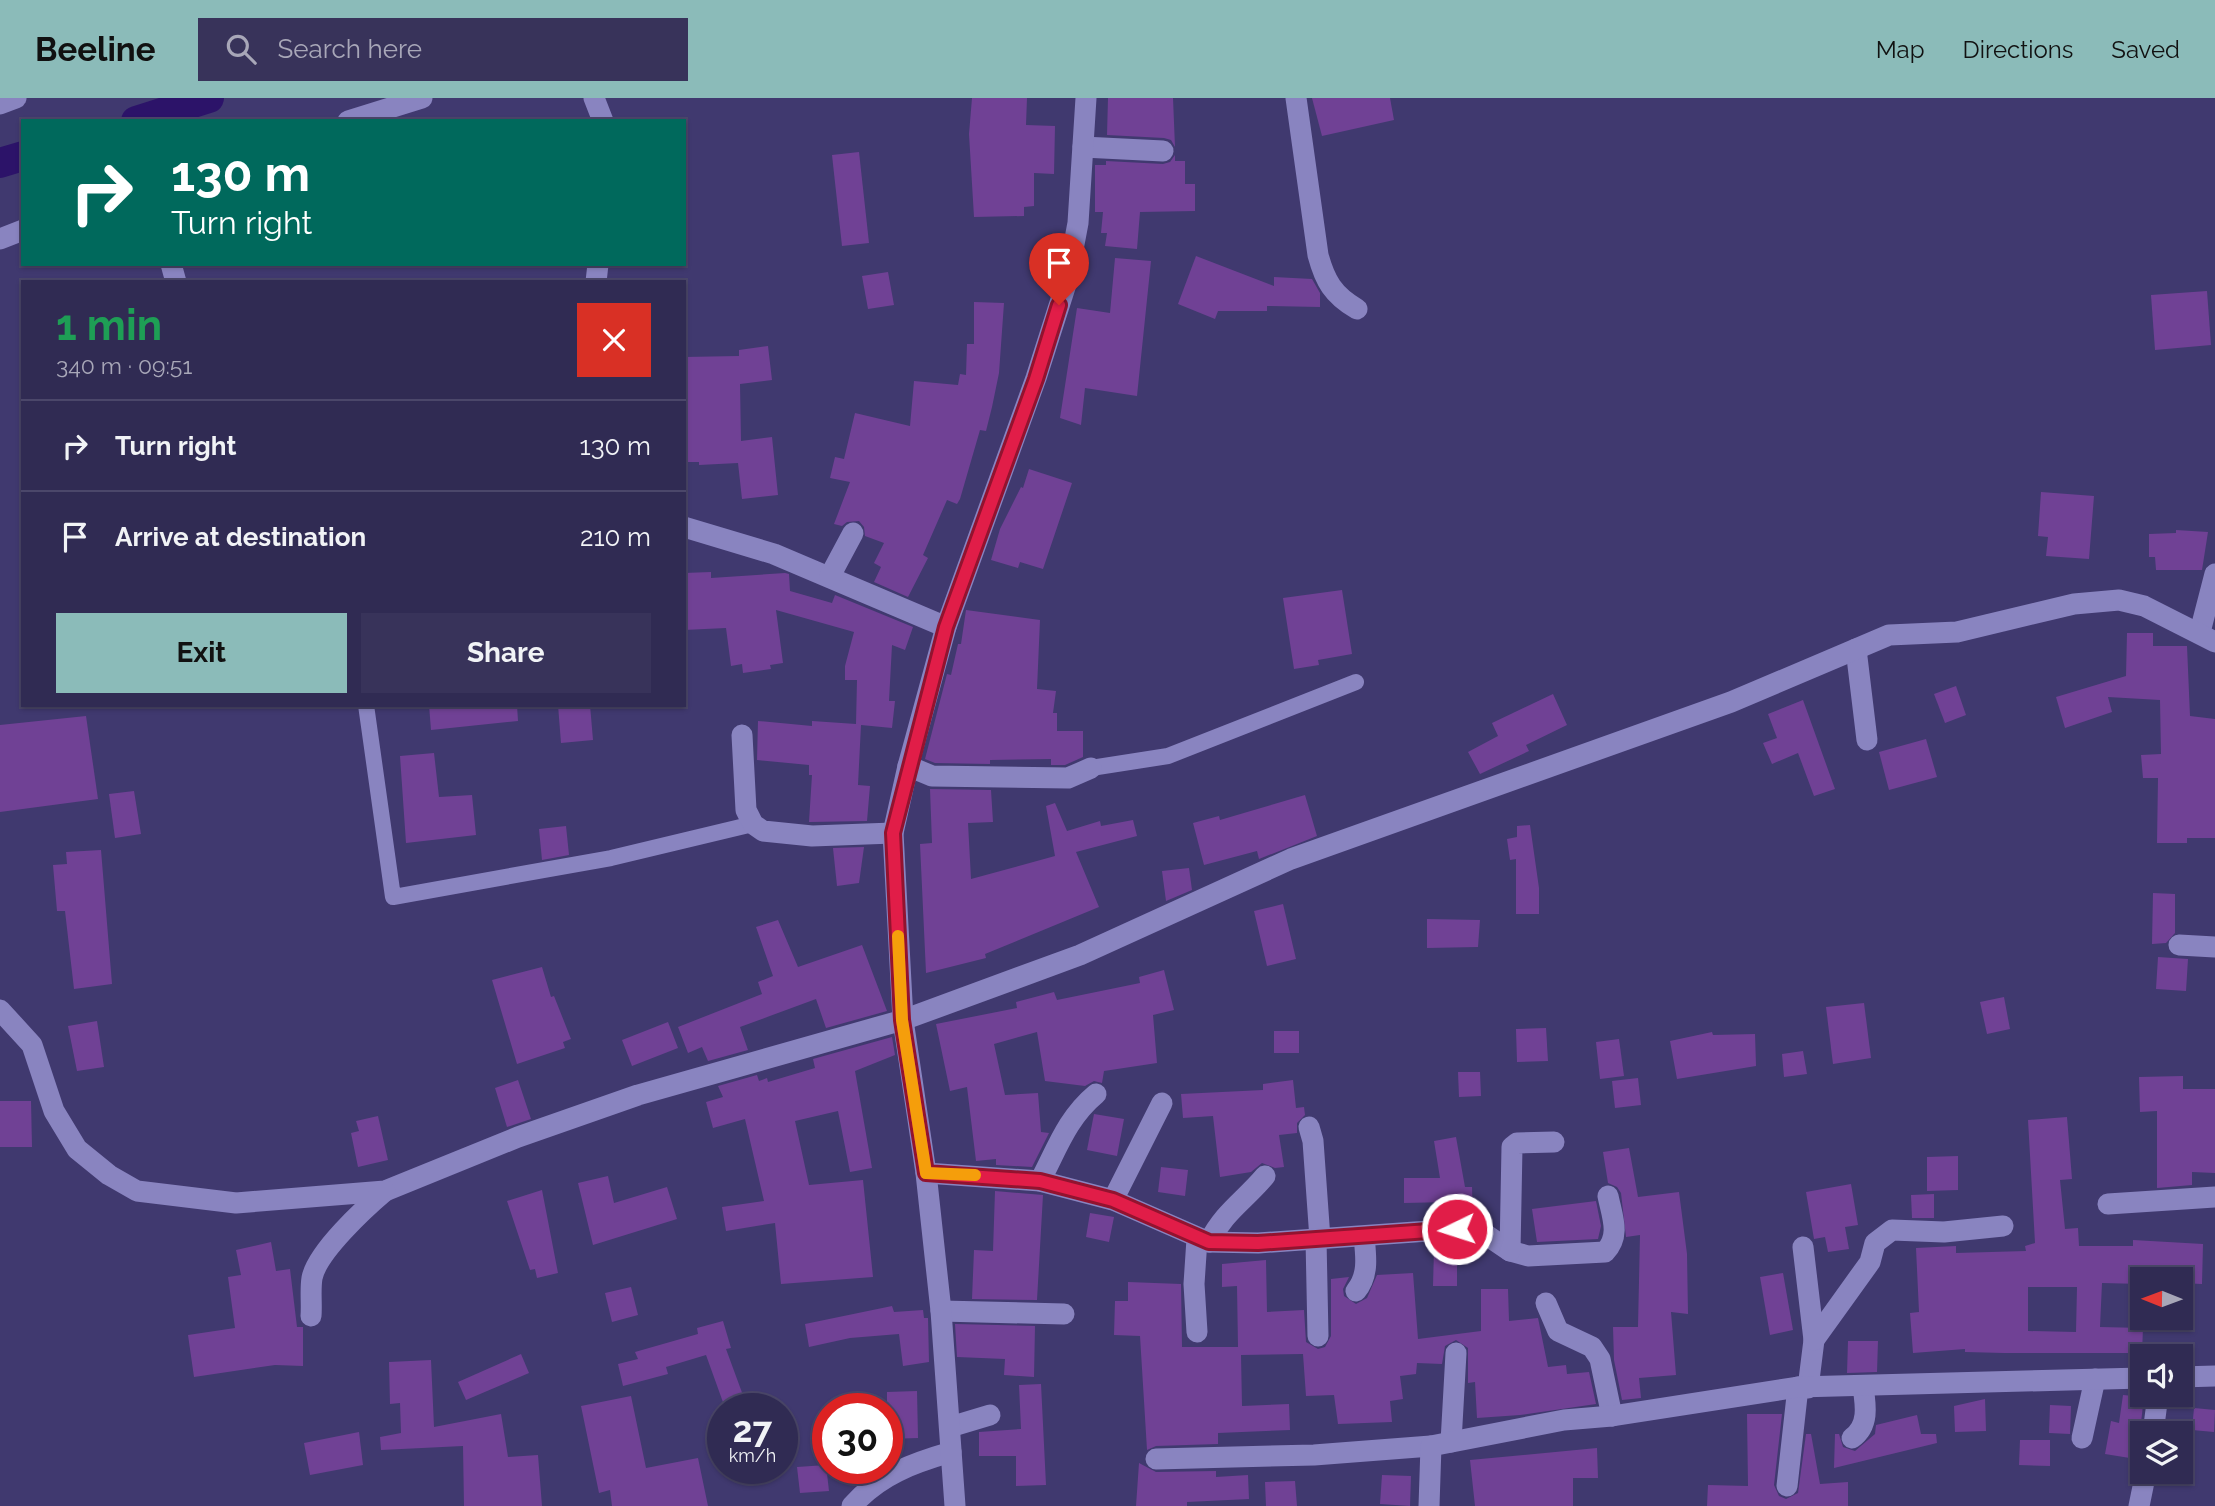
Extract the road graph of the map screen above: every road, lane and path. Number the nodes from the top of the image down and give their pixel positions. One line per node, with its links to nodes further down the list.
1 (16, 98): 6 (street)
2 (422, 98): 7 (street)
3 (594, 98): 8 (street)
4 (1086, 98): 9 (street)
5 (1296, 98): 13 (street)
6 (0, 104)
7 (354, 119)
8 (602, 119)
9 (1083, 147): 10 (street); 18 (street)
10 (1163, 151)
11 (21, 231): 12 (street)
12 (0, 239)
13 (1357, 309)
14 (686, 528): 17 (street)
15 (853, 533): 17 (street)
16 (2215, 575): 19 (street)
17 (830, 576): 18 (street)
18 (946, 627): 25 (street)
19 (2207, 637): 20 (street)
20 (1856, 649): 24 (street); 32 (street)
21 (1356, 682): 26 (lane)
22 (366, 707): 27 (lane)
23 (742, 735): 27 (street)
24 (1867, 740)
25 (908, 766): 26 (street); 28 (street)
26 (1091, 768)
27 (753, 824): 28 (street)
28 (893, 833): 32 (street)
29 (2179, 946): 30 (street)
30 (2215, 947)
31 (0, 1010): 40 (street)
32 (902, 1020): 37 (street); 40 (street)
33 (1096, 1094): 39 (street)
34 (1162, 1103): 43 (street)
35 (1309, 1127): 47 (street)
36 (1554, 1142): 50 (street)
37 (926, 1173): 39 (street); 53 (street)
38 (1265, 1176): 48 (street)
39 (1040, 1181): 43 (street)
40 (385, 1191): 55 (street)
41 (1608, 1196): 50 (street)
42 (2215, 1196): 44 (street)
43 (1113, 1200): 48 (street)
44 (2108, 1204)
45 (2003, 1226): 58 (street)
46 (1364, 1237): 47 (street); 50 (street); 51 (street)
47 (1318, 1239): 48 (street); 57 (street)
48 (1203, 1241): 56 (street)
49 (1803, 1247): 58 (street)
50 (1510, 1251)
51 (1356, 1291)
52 (1546, 1303): 67 (street)
53 (940, 1311): 54 (street); 68 (street)
54 (1064, 1314)
55 (311, 1316)
56 (1197, 1332)
57 (1318, 1336)
58 (1814, 1340): 65 (street)
59 (1456, 1353): 71 (street)
60 (2215, 1376): 61 (street)
61 (2193, 1377)
62 (2130, 1378): 63 (street)
63 (2095, 1379): 64 (street); 70 (street)
64 (1863, 1387): 65 (street); 69 (street)
65 (1803, 1388): 67 (street); 75 (street)
66 (990, 1415): 68 (street)
67 (1612, 1416): 71 (street)
68 (950, 1427): 72 (street)
69 (1852, 1438)
70 (2082, 1438)
71 (1441, 1444): 73 (street); 78 (street)
72 (951, 1452): 76 (street); 77 (street)
73 (1156, 1459)
74 (2144, 1484): 79 (street)
75 (1787, 1486)
76 (852, 1506)
77 (956, 1506)
78 (1429, 1506)
79 (2139, 1506)

